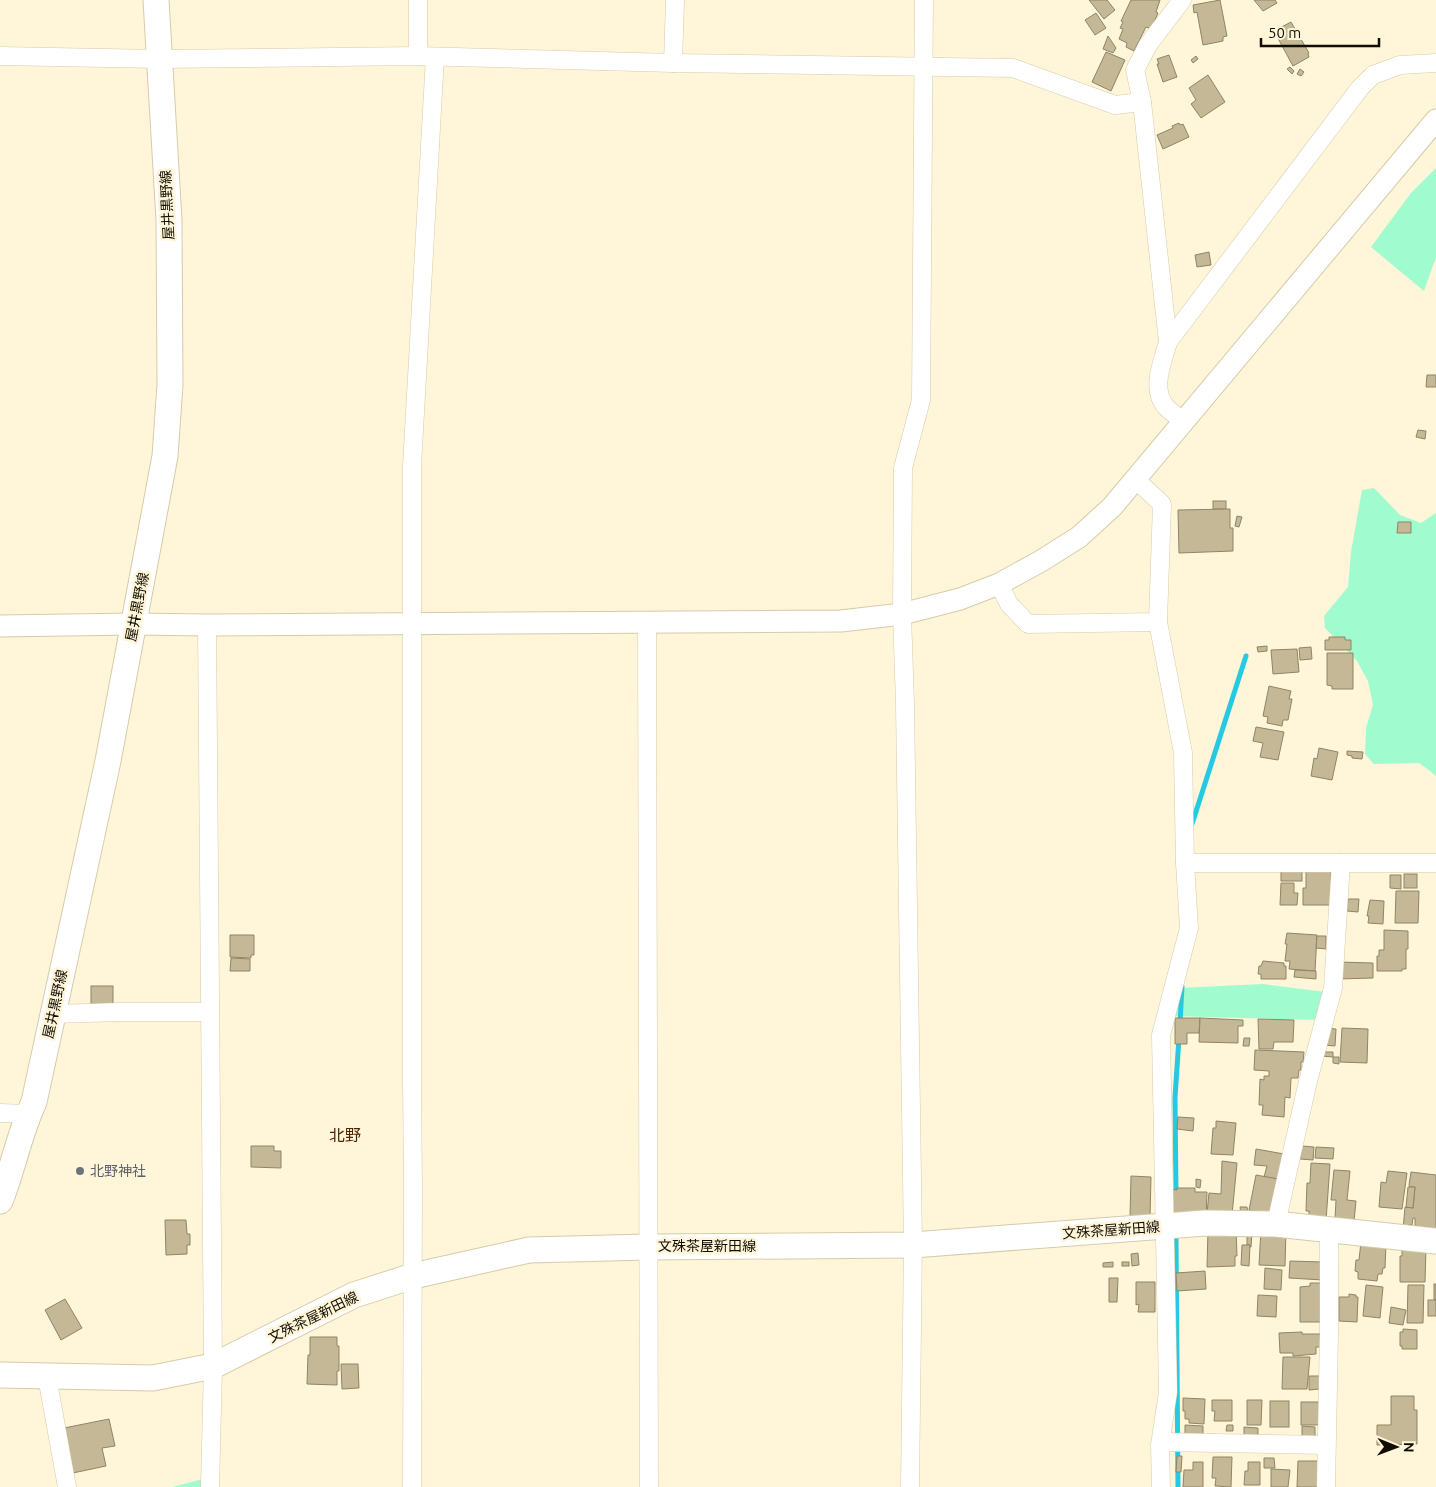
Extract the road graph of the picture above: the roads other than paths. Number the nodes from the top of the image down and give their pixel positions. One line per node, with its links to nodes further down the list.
1 (156, 0): 8 (main road, 屋井黒野線)
2 (418, 0): 7 (street)
3 (675, 0): 9 (street)
4 (924, 0): 11 (street)
5 (1182, 0): 12 (street)
6 (0, 56): 8 (street)
7 (426, 56): 8 (street); 9 (street); 22 (street)
8 (159, 59): 21 (main road, 屋井黒野線)
9 (673, 63): 11 (street)
10 (1436, 63): 14 (street)
11 (923, 66): 12 (street); 18 (street)
12 (1142, 102): 14 (street)
13 (1436, 120): 15 (street)
14 (1168, 342): 15 (street)
15 (1184, 422): 16 (street)
16 (1135, 479): 17 (street); 20 (street)
17 (999, 584): 18 (street); 20 (street)
18 (902, 614): 19 (street); 37 (street)
19 (647, 622): 22 (street); 38 (street)
20 (1158, 622): 25 (street)
21 (134, 624): 23 (street); 24 (street); 29 (main road, 屋井黒野線)
22 (411, 624): 23 (street); 39 (street)
23 (208, 625): 28 (street)
24 (0, 626)
25 (1185, 863): 26 (street); 34 (street)
26 (1342, 863): 27 (street); 33 (street)
27 (1436, 863)
28 (210, 1012): 29 (street); 40 (street)
29 (53, 1014): 31 (main road, 屋井黒野線)
30 (0, 1113): 31 (street)
31 (28, 1114): 32 (main road, 屋井黒野線)
32 (0, 1202)
33 (1276, 1224): 34 (main road, 文殊茶屋新田線); 35 (main road, 文殊茶屋新田線)
34 (1164, 1225): 37 (main road, 文殊茶屋新田線); 43 (street)
35 (1329, 1229): 36 (main road, 文殊茶屋新田線); 44 (street)
36 (1436, 1241)
37 (913, 1245): 38 (main road, 文殊茶屋新田線); 49 (street)
38 (648, 1246): 39 (main road, 文殊茶屋新田線); 48 (street)
39 (413, 1276): 40 (main road, 文殊茶屋新田線); 47 (street)
40 (213, 1366): 42 (main road, 文殊茶屋新田線); 46 (street)
41 (0, 1375): 42 (main road, 文殊茶屋新田線)
42 (47, 1377): 45 (street)
43 (1161, 1442): 44 (street); 50 (street)
44 (1326, 1444): 51 (street)
45 (67, 1487)
46 (210, 1487)
47 (412, 1487)
48 (649, 1487)
49 (910, 1487)
50 (1161, 1487)
51 (1326, 1487)

